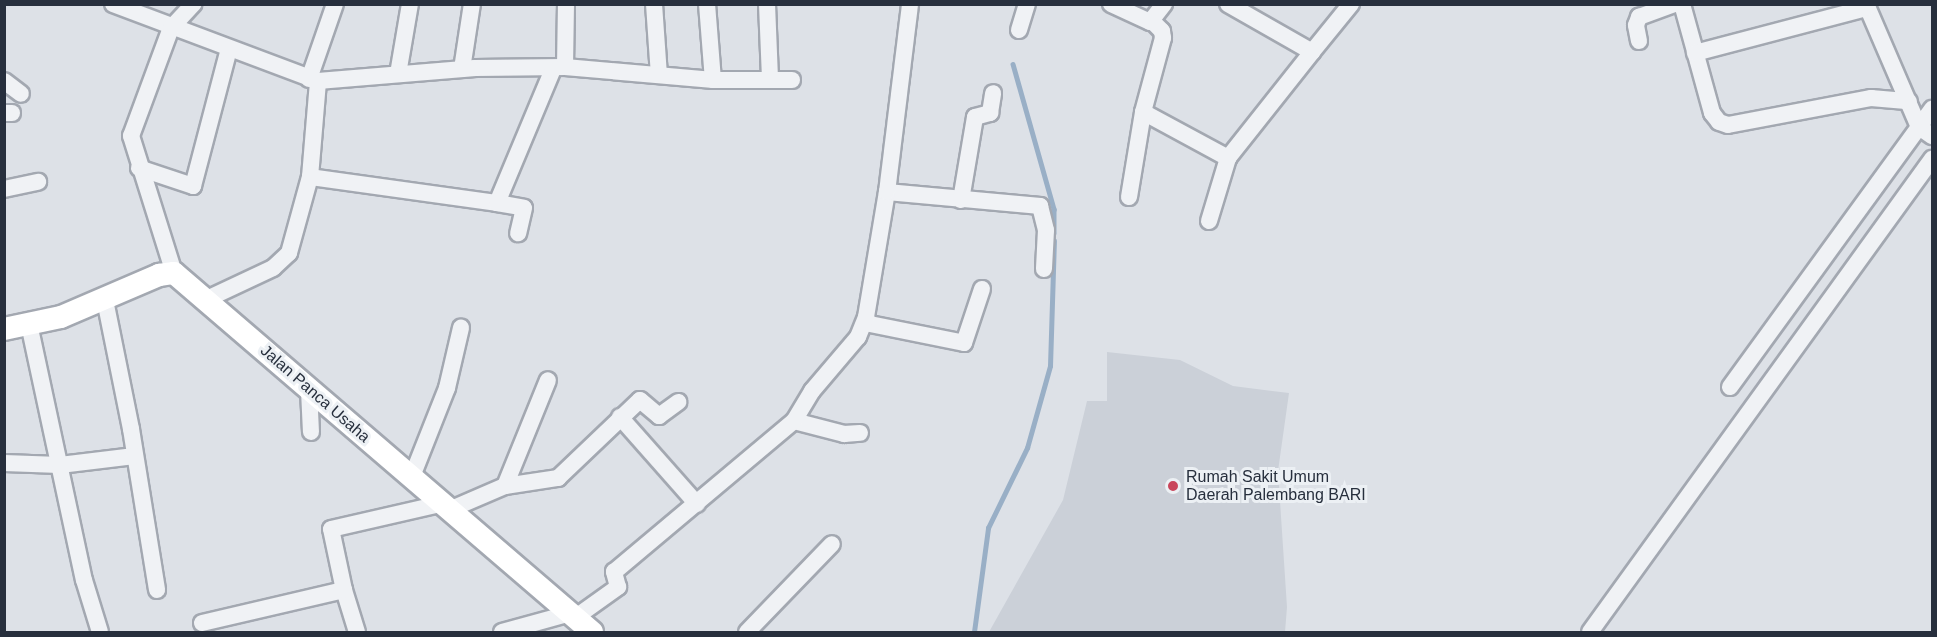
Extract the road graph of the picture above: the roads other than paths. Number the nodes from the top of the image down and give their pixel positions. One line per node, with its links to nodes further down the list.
1 (113, 4): 20 (street)
2 (193, 4): 20 (street)
3 (335, 4): 30 (street)
4 (410, 4): 28 (street)
5 (472, 4): 27 (street)
6 (566, 4): 26 (street)
7 (654, 4): 29 (street)
8 (707, 4): 31 (street)
9 (767, 4): 32 (street)
10 (910, 4): 47 (street)
11 (1027, 4): 21 (street)
12 (1111, 4): 19 (street)
13 (1164, 4): 19 (street)
14 (1228, 4): 24 (street)
15 (1351, 4): 24 (street)
16 (1674, 4): 22 (street)
17 (1682, 4): 25 (street)
18 (1867, 6): 25 (street); 37 (street)
19 (1152, 21): 39 (street)
20 (171, 28): 23 (street); 43 (street)
21 (1019, 30)
22 (1640, 40)
23 (229, 49): 30 (street); 43 (street)
24 (1312, 52): 41 (street)
25 (1695, 53): 37 (street)
26 (559, 68): 27 (street); 29 (street); 50 (street)
27 (462, 69): 28 (street)
28 (398, 74): 30 (street)
29 (659, 75): 31 (street)
30 (314, 80): 44 (street)
31 (713, 80): 32 (street)
32 (770, 80): 33 (street)
33 (792, 80)
34 (4, 81): 36 (street)
35 (993, 93): 49 (street)
36 (21, 94)
37 (1909, 101): 40 (street)
38 (1932, 109): 40 (street)
39 (1143, 112): 41 (street); 48 (street)
40 (1925, 132): 63 (street)
41 (1228, 158): 51 (street)
42 (1932, 159): 86 (street)
43 (139, 168): 54 (street)
44 (310, 177): 50 (street); 56 (street)
45 (38, 182): 46 (street)
46 (4, 189)
47 (887, 192): 49 (street); 58 (street)
48 (1129, 197)
49 (961, 200): 53 (street)
50 (497, 202): 52 (street)
51 (1209, 221)
52 (518, 233)
53 (1044, 269)
54 (174, 273): 56 (street, Jalan Panca Usaha); 57 (street)
55 (982, 289): 58 (street)
56 (207, 299): 64 (street, Jalan Panca Usaha)
57 (105, 300): 59 (street); 70 (street)
58 (865, 323): 67 (street)
59 (29, 324): 61 (street); 72 (street)
60 (461, 328): 73 (street)
61 (4, 329)
62 (548, 380): 74 (street)
63 (1730, 387)
64 (309, 390): 68 (street); 73 (street, Jalan Panca Usaha)
65 (678, 402): 66 (street)
66 (620, 417): 74 (street); 75 (street)
67 (794, 421): 69 (street); 75 (street)
68 (311, 432)
69 (860, 433)
70 (134, 456): 72 (street); 78 (street)
71 (4, 463): 72 (street)
72 (60, 465): 82 (street)
73 (411, 479): 76 (street, Jalan Panca Usaha)
74 (505, 486): 76 (street)
75 (697, 504): 80 (street)
76 (445, 507): 79 (street); 80 (street, Jalan Panca Usaha)
77 (832, 544): 85 (street)
78 (157, 590)
79 (344, 590): 81 (street); 83 (street)
80 (580, 621): 84 (street)
81 (202, 622)
82 (100, 633)
83 (357, 633)
84 (502, 633)
85 (747, 633)
86 (1590, 633)

